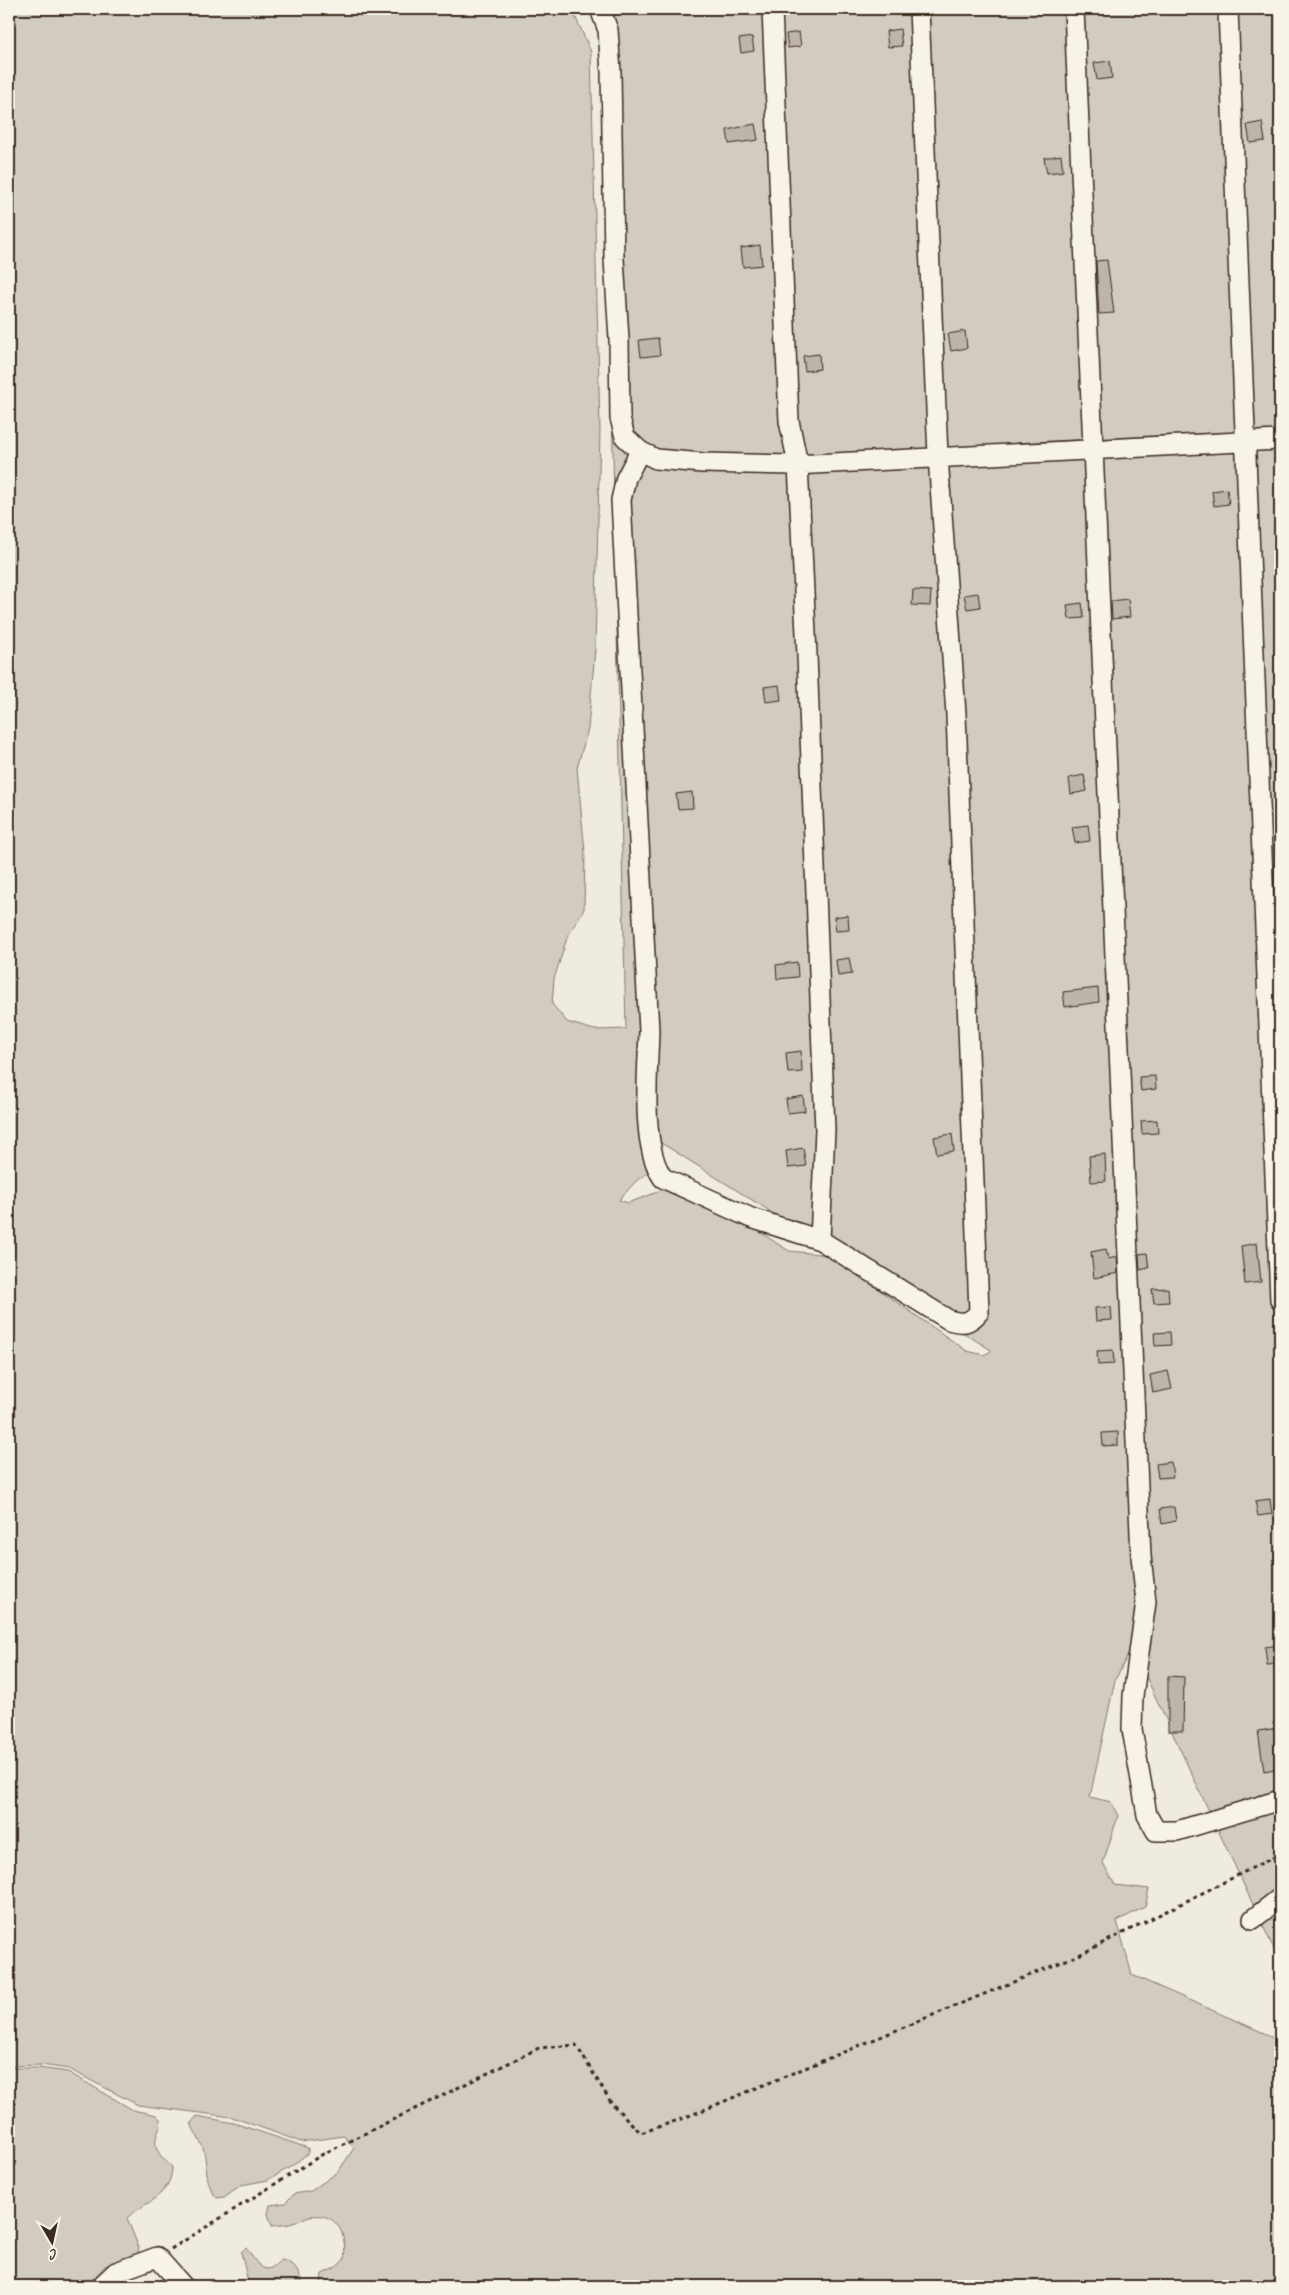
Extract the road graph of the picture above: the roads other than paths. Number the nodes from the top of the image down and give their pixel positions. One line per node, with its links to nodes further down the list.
1 (600, 9): 9 (street)
2 (772, 9): 11 (street)
3 (919, 9): 10 (street)
4 (1074, 9): 8 (street)
5 (1228, 9): 7 (street)
6 (1280, 440): 7 (street)
7 (1245, 442): 8 (street); 13 (street)
8 (1092, 449): 10 (street); 14 (street)
9 (640, 451): 11 (street); 12 (street)
10 (938, 456): 11 (street); 12 (street)
11 (798, 464): 12 (street)
12 (820, 1240)
13 (1280, 1300)
14 (1280, 1800)
15 (1280, 1898): 16 (street)
16 (1253, 1919)
17 (101, 2286): 18 (street)
18 (183, 2286)

